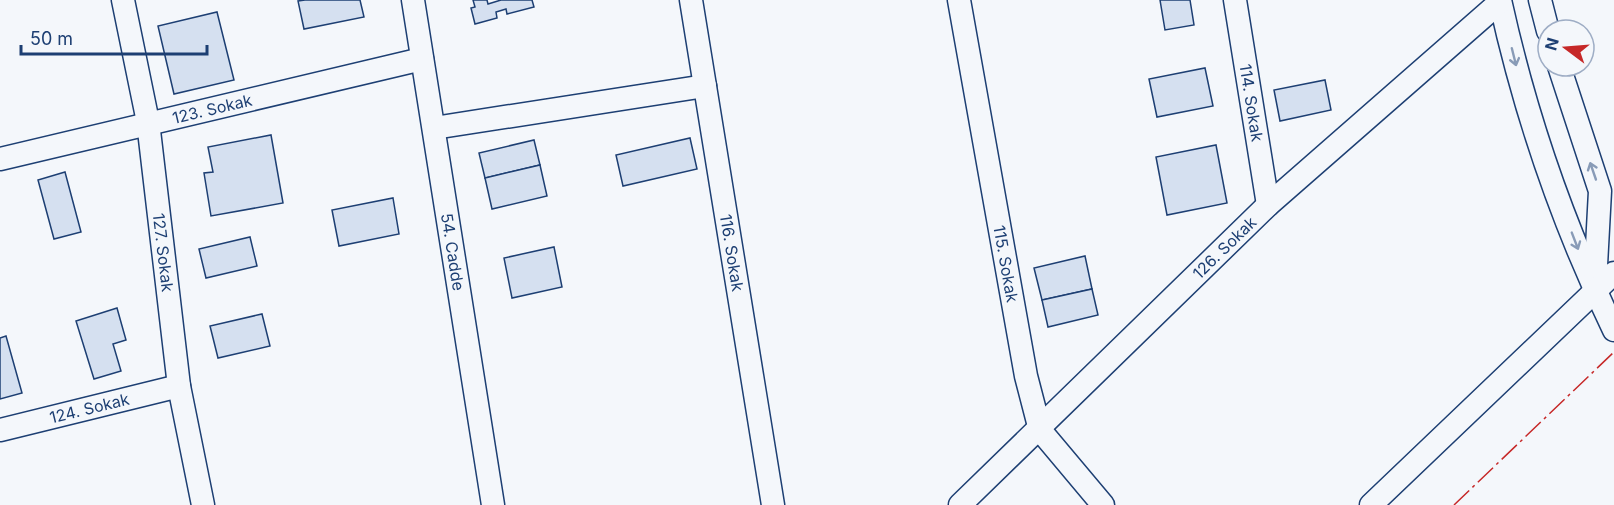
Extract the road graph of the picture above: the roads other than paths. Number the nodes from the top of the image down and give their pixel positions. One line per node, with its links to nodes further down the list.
1 (123, 0): 12 (street, 127. Sokak)
2 (413, 0): 9 (street, 54. Cadde)
3 (691, 0): 11 (street, 116. Sokak)
4 (959, 0): 21 (street, 115. Sokak)
5 (1235, 0): 15 (street, 114. Sokak)
6 (1540, 0): 8 (street)
7 (1500, 1): 15 (street, 126. Sokak); 17 (street, one-way to 17)
8 (1545, 18)
9 (422, 59): 12 (street, 123. Sokak); 13 (street, 54. Cadde)
10 (1563, 78): 17 (street, one-way to 10)
11 (705, 86): 13 (street); 24 (street, 116. Sokak)
12 (148, 122): 14 (street, 123. Sokak); 19 (street, 127. Sokak)
13 (434, 128): 23 (street, 54. Cadde)
14 (0, 159)
15 (1268, 206): 21 (street, 126. Sokak)
16 (1614, 273): 17 (street)
17 (1595, 291): 18 (street); 27 (street)
18 (1614, 330)
19 (178, 386): 20 (street, 124. Sokak); 22 (street, 127. Sokak)
20 (0, 430)
21 (1040, 430): 25 (street, 126. Sokak); 26 (street, 115. Sokak)
22 (203, 505)
23 (493, 505)
24 (773, 505)
25 (960, 505)
26 (1103, 505)
27 (1371, 505)

